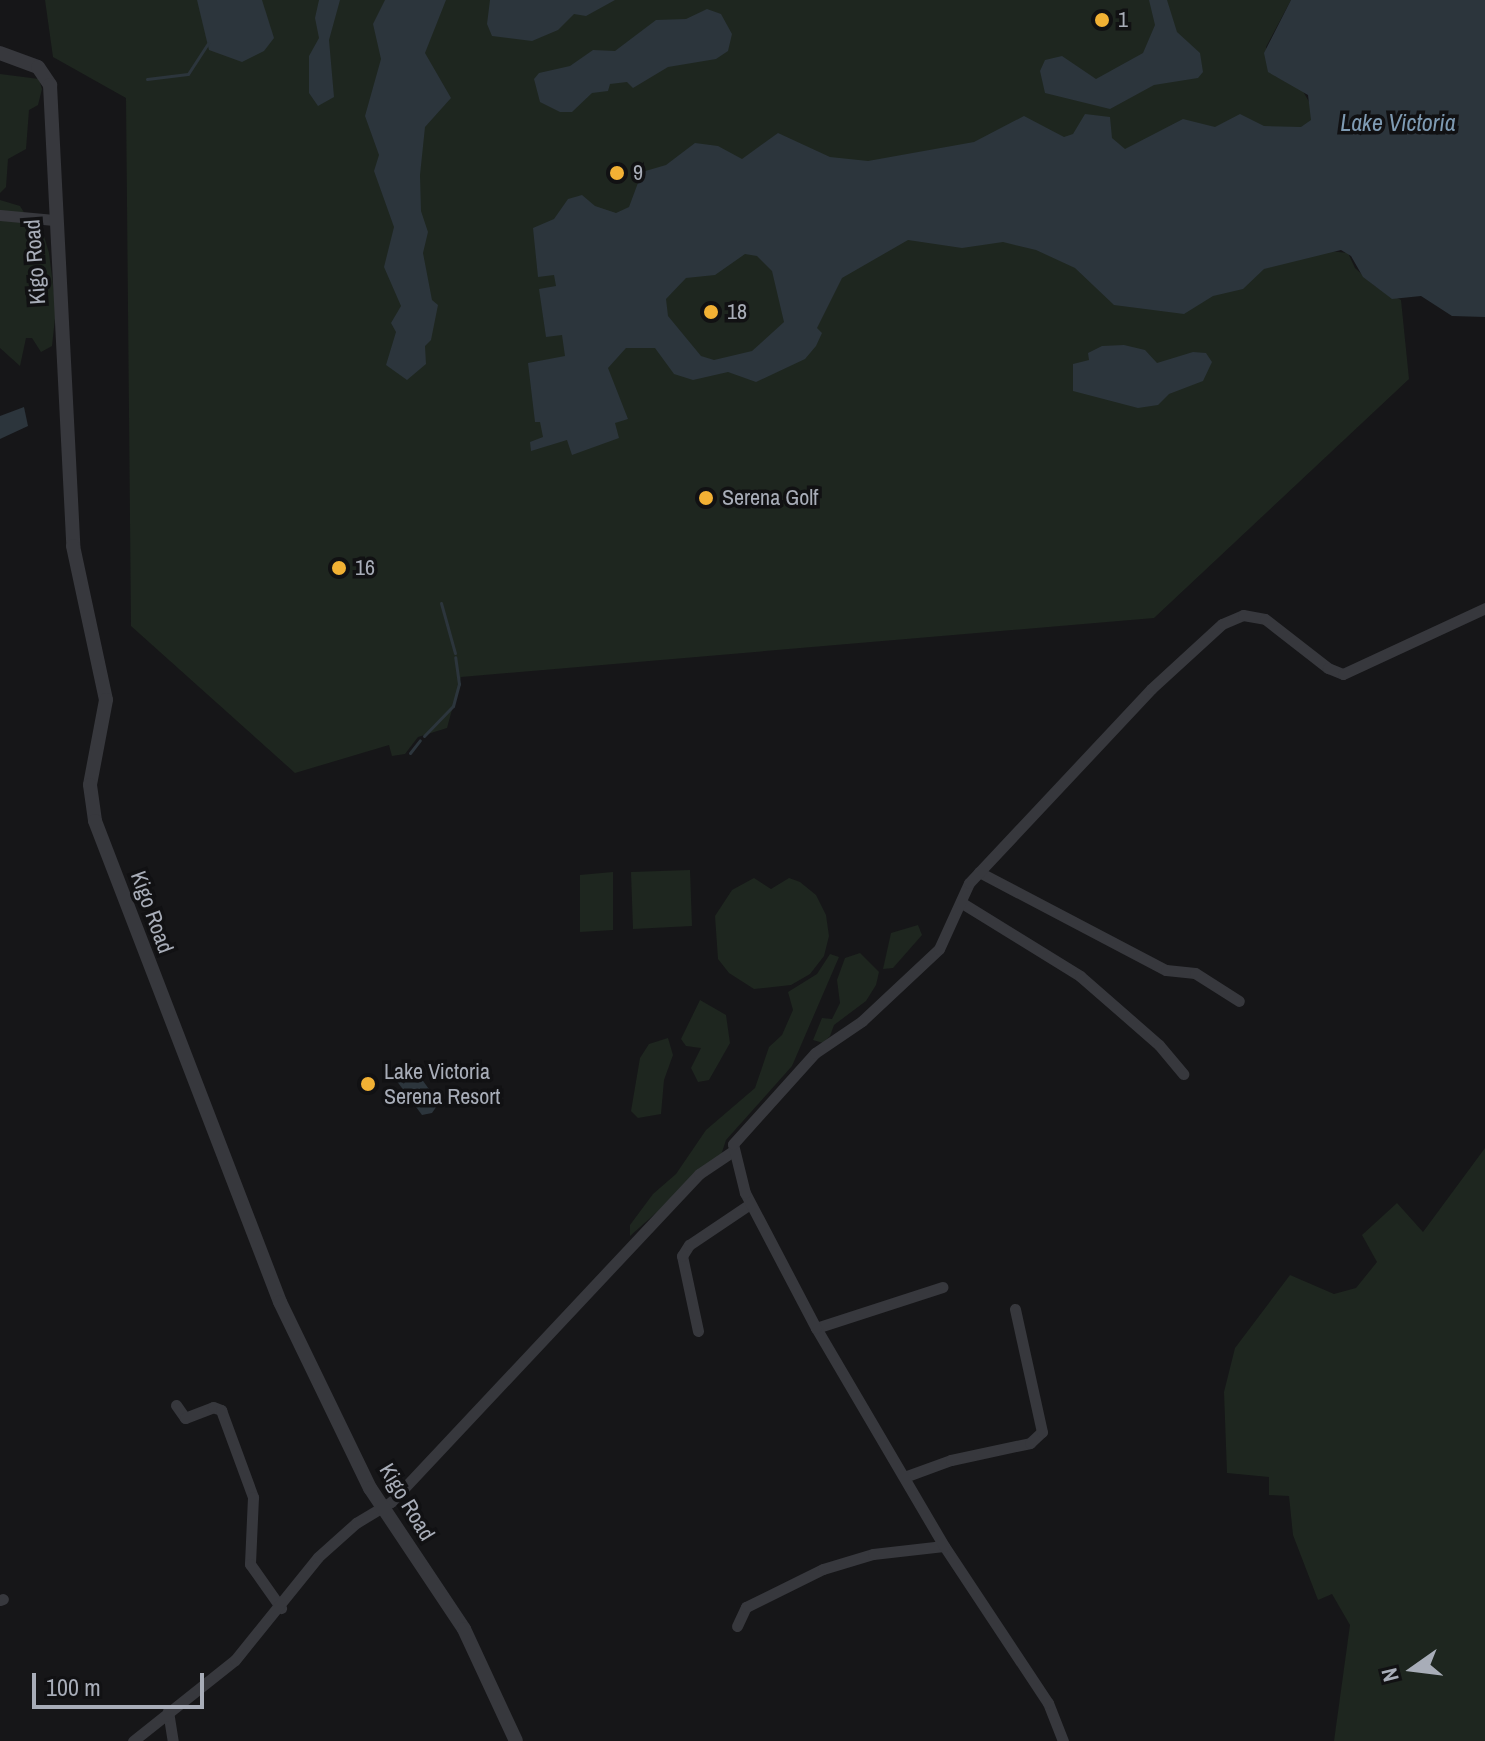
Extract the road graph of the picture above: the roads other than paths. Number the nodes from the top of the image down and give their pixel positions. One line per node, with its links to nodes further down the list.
1 (0, 53): 3 (street, Kigo Road)
2 (0, 215): 3 (street)
3 (54, 220): 17 (street, Kigo Road)
4 (1485, 608): 5 (street)
5 (979, 872): 6 (street); 7 (street)
6 (962, 903): 8 (street); 9 (street)
7 (1239, 1001)
8 (1183, 1074)
9 (732, 1152): 10 (street); 17 (street)
10 (750, 1204): 13 (street); 14 (street)
11 (942, 1287): 13 (street)
12 (1015, 1309): 16 (street)
13 (816, 1328): 16 (street)
14 (698, 1331)
15 (176, 1405): 19 (street)
16 (907, 1476): 18 (street)
17 (382, 1508): 19 (street); 24 (street, Kigo Road)
18 (944, 1546): 20 (street); 25 (street)
19 (281, 1608): 21 (street)
20 (737, 1626)
21 (168, 1711): 22 (street); 23 (street)
22 (133, 1741)
23 (173, 1741)
24 (516, 1741)
25 (1063, 1741)

